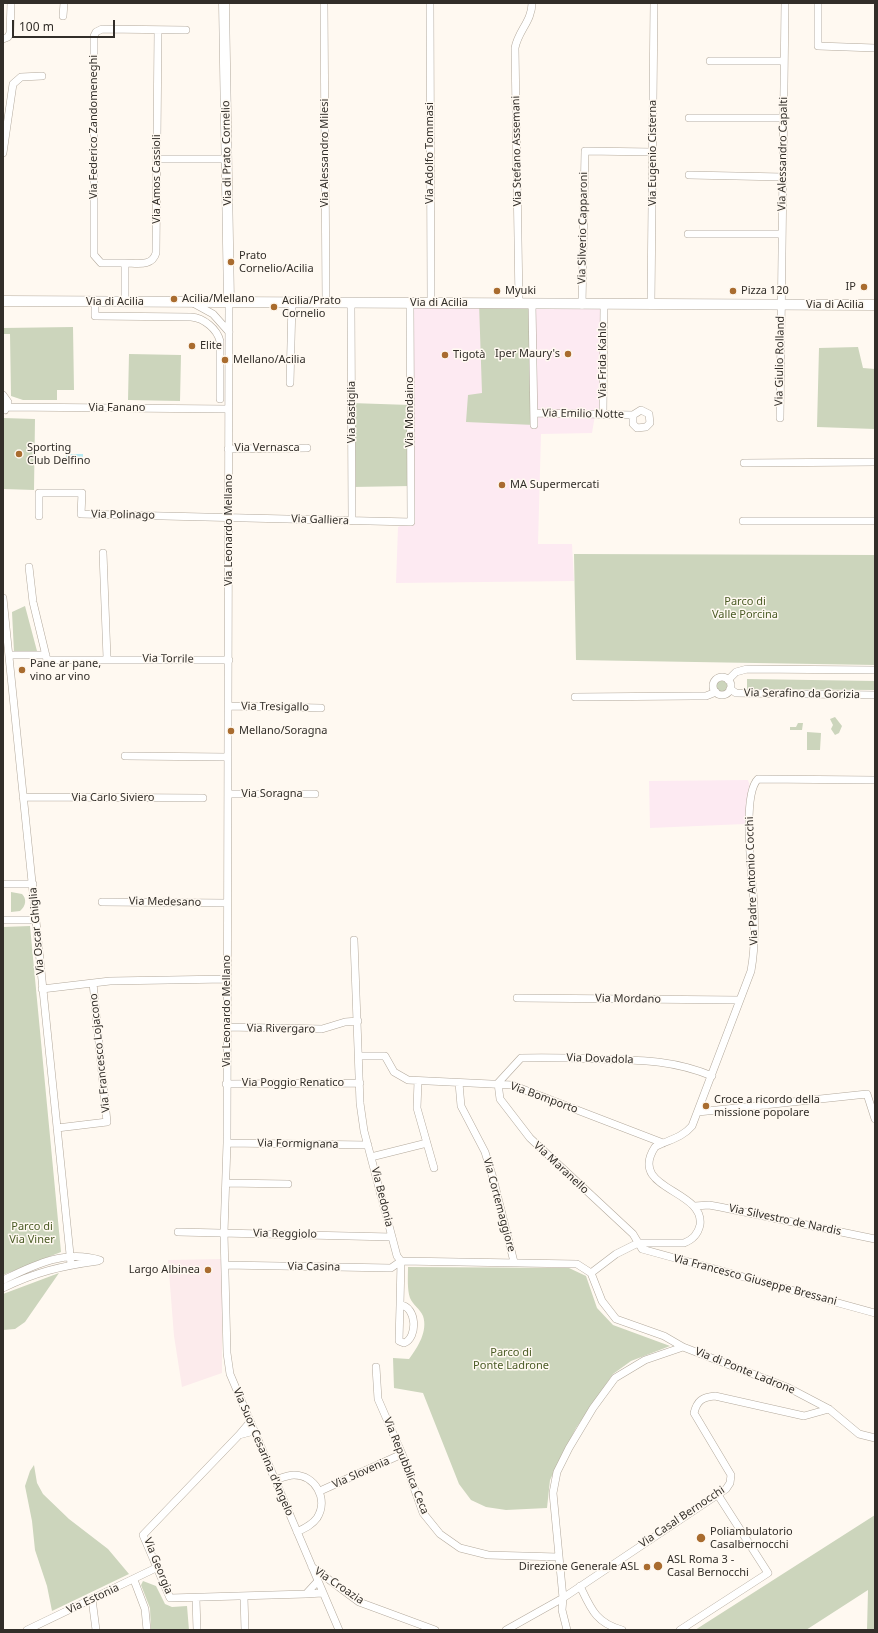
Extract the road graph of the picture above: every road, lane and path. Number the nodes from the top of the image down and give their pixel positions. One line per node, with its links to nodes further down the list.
1 (11, 3): 13 (street)
2 (64, 3): 10 (street)
3 (224, 3): 23 (street, Via di Prato Cornelio)
4 (324, 3): 35 (street, Via Alessandro Milesi)
5 (430, 3): 38 (street, Via Adolfo Tommasi)
6 (532, 3): 39 (street, Via Stefano Assemani)
7 (654, 3): 20 (street, Via Eugenio Cisterna)
8 (785, 3): 16 (street, Via Alessandro Capalti)
9 (818, 3): 14 (street)
10 (63, 16)
11 (158, 30): 12 (street, Via Federico Zandomeneghi); 22 (street, Via Amos Cassioli); 28 (street, Via Federico Zandomeneghi)
12 (186, 30)
13 (3, 39)
14 (875, 48)
15 (710, 61): 16 (street)
16 (784, 61): 19 (street, Via Alessandro Capalti)
17 (42, 76): 21 (street)
18 (688, 118): 19 (street)
19 (784, 118): 25 (street, Via Alessandro Capalti)
20 (654, 152): 41 (street, Via Eugenio Cisterna); 42 (street, Via Silverio Capparoni)
21 (3, 153)
22 (157, 159): 23 (street); 28 (street, Via Amos Cassioli)
23 (227, 159): 33 (street, Via di Prato Cornelio)
24 (689, 175): 25 (street)
25 (783, 177): 27 (street, Via Alessandro Capalti)
26 (688, 234): 27 (street)
27 (782, 234): 43 (street, Via Alessandro Capalti)
28 (125, 263): 31 (street)
29 (3, 301): 30 (street, Via di Acilia)
30 (95, 302): 31 (street, Via di Acilia); 47 (street)
31 (125, 302): 32 (street, Via di Acilia)
32 (193, 302): 33 (street, Via di Acilia); 46 (street)
33 (229, 302): 34 (street, Via di Acilia); 46 (street, Via Leonardo Mellano)
34 (292, 302): 35 (street, Via di Acilia); 49 (street)
35 (326, 303): 36 (street, Via di Acilia)
36 (351, 303): 37 (street, Via di Acilia); 65 (street, Via Bastiglia)
37 (410, 303): 38 (street, Via di Acilia); 68 (street, Via Mondaino)
38 (431, 303): 39 (street, Via di Acilia)
39 (519, 303): 40 (street, Via di Acilia)
40 (532, 303): 42 (street, Via di Acilia); 54 (street)
41 (652, 303): 43 (street, Via di Acilia); 44 (street, Via di Acilia)
42 (582, 304): 44 (street, Via di Acilia)
43 (781, 304): 45 (street, Via di Acilia); 57 (street, Via Giulio Rolland)
44 (604, 305): 55 (street, Via Frida Kahlo)
45 (875, 305)
46 (229, 332): 48 (street, Via Leonardo Mellano)
47 (220, 371): 48 (street); 51 (street)
48 (228, 371): 53 (street, Via Leonardo Mellano)
49 (290, 383)
50 (3, 394): 52 (street, Via Fanano)
51 (220, 399)
52 (5, 409): 53 (street, Via Fanano)
53 (228, 409): 60 (street, Via Leonardo Mellano)
54 (534, 413): 55 (street, Via Emilio Notte); 58 (street)
55 (603, 415): 56 (street, Via Emilio Notte)
56 (633, 415)
57 (780, 418)
58 (534, 425)
59 (307, 448): 60 (street, Via Vernasca)
60 (228, 449): 64 (street, Via Leonardo Mellano)
61 (875, 462): 62 (street)
62 (744, 463)
63 (39, 516): 64 (street, Via Polinago)
64 (229, 517): 65 (street, Via Galliera); 75 (street, Via Leonardo Mellano)
65 (352, 521): 68 (street, Via Galliera)
66 (743, 521): 67 (street)
67 (875, 521)
68 (411, 522)
69 (103, 553): 74 (street)
70 (29, 568): 73 (street)
71 (3, 598): 72 (street, Via Oscar Ghiglia)
72 (9, 655): 73 (street, Via Torrile); 89 (street, Via Oscar Ghiglia)
73 (46, 656): 74 (street, Via Torrile)
74 (107, 658): 75 (street, Via Torrile)
75 (229, 660): 82 (street, Via Leonardo Mellano)
76 (875, 670): 77 (street)
77 (728, 680): 78 (street); 79 (street)
78 (730, 689): 79 (street); 80 (street, Via Serafino da Gorizia)
79 (716, 692): 81 (street)
80 (875, 695)
81 (575, 697)
82 (228, 706): 83 (street, Via Tresigallo); 85 (street, Via Leonardo Mellano)
83 (321, 708)
84 (124, 756): 85 (street)
85 (228, 757): 87 (street, Via Leonardo Mellano)
86 (875, 780): 102 (street, Via Padre Antonio Cocchi)
87 (228, 794): 88 (street, Via Soragna); 94 (street, Via Leonardo Mellano)
88 (315, 794)
89 (23, 797): 90 (street, Via Carlo Siviero); 92 (street, Via Oscar Ghiglia)
90 (203, 798)
91 (3, 884): 92 (street)
92 (33, 884): 96 (street, Via Oscar Ghiglia)
93 (102, 902): 94 (street, Via Medesano)
94 (227, 903): 98 (street, Via Leonardo Mellano)
95 (3, 920): 96 (street)
96 (36, 920): 100 (street, Via Oscar Ghiglia)
97 (354, 940): 103 (street, Via Bedonia)
98 (227, 979): 99 (street); 104 (street, Via Leonardo Mellano)
99 (93, 983): 100 (street); 114 (street, Via Francesco Lojacono)
100 (42, 989): 114 (street, Via Oscar Ghiglia)
101 (517, 998): 102 (street, Via Mordano)
102 (740, 1000): 106 (street, Via Padre Antonio Cocchi)
103 (358, 1021): 104 (street, Via Rivergaro); 105 (street, Via Bedonia)
104 (227, 1027): 111 (street, Via Leonardo Mellano)
105 (359, 1056): 107 (street, Via Bomporto); 109 (street, Via Bedonia)
106 (712, 1076): 110 (street, Via Dovadola); 112 (street, Via Padre Antonio Cocchi)
107 (418, 1081): 108 (street, Via Bomporto); 116 (street)
108 (459, 1082): 110 (street, Via Bomporto); 131 (street, Via Cortemaggiore)
109 (360, 1083): 111 (street, Via Poggio Renatico); 118 (street, Via Bedonia)
110 (498, 1083): 117 (street, Via Bomporto); 128 (street, Via Maranello)
111 (226, 1084): 115 (street, Via Leonardo Mellano)
112 (698, 1112): 113 (street); 117 (street, Via Padre Antonio Cocchi)
113 (875, 1120)
114 (57, 1128): 129 (street, Via Oscar Ghiglia)
115 (227, 1143): 118 (street, Via Formignana); 121 (street, Via Leonardo Mellano)
116 (427, 1143): 119 (street); 120 (street)
117 (662, 1143): 123 (street, Via Padre Antonio Cocchi)
118 (368, 1145): 119 (street, Via Bedonia)
119 (371, 1156): 126 (street, Via Bedonia)
120 (434, 1168)
121 (226, 1184): 122 (street); 125 (street, Via Leonardo Mellano)
122 (288, 1184)
123 (695, 1206): 127 (street, Via Silvestro de Nardis); 128 (street)
124 (178, 1232): 125 (street, Via Reggiolo)
125 (224, 1233): 126 (street, Via Reggiolo); 133 (street, Via Leonardo Mellano)
126 (392, 1237): 130 (street, Via Bedonia)
127 (875, 1239)
128 (638, 1243): 134 (street); 138 (street, Via Francesco Giuseppe Bressani)
129 (69, 1256): 132 (street, Via Oscar Ghiglia); 132 (street); 135 (street)
130 (400, 1261): 131 (street); 133 (street, Via Casina); 137 (street, Via Bedonia)
131 (514, 1262): 134 (street)
132 (71, 1264): 136 (street)
133 (225, 1265): 142 (street, Via Suor Cesarina d'Angelo)
134 (591, 1273): 139 (street)
135 (3, 1280)
136 (3, 1288)
137 (400, 1305): 137 (street, Via Bedonia)
138 (875, 1313)
139 (683, 1347): 141 (street, Via di Ponte Ladrone); 151 (street, Via di Ponte Ladrone)
140 (376, 1367): 146 (street, Via Repubblica Ceca)
141 (829, 1409): 145 (street, Via di Ponte Ladrone); 149 (street, Via Casal Bernocchi)
142 (250, 1422): 143 (street, Via Suor Cesarina d'Angelo); 144 (street, Via Georgia)
143 (254, 1431): 144 (street); 147 (street, Via Suor Cesarina d'Angelo)
144 (238, 1435): 153 (street, Via Georgia)
145 (875, 1438)
146 (402, 1454): 148 (street, Via Slovenia); 151 (street, Via Repubblica Ceca)
147 (275, 1480): 148 (street, Via Slovenia); 150 (street, Via Suor Cesarina d'Angelo)
148 (320, 1491): 150 (street, Via Slovenia)
149 (718, 1495): 156 (street, Via Casal Bernocchi); 173 (street)
150 (297, 1532): 152 (street, Via Suor Cesarina d'Angelo)
151 (558, 1557): 160 (street, Via di Ponte Ladrone)
152 (310, 1566): 155 (street, Via Suor Cesarina d'Angelo); 169 (street, Via Croazia)
153 (158, 1567): 154 (street, Via Estonia); 162 (street, Via Georgia)
154 (134, 1580): 161 (street, Via Estonia); 165 (street)
155 (317, 1582): 157 (street, Via Suor Cesarina d'Angelo); 158 (street)
156 (580, 1586): 160 (street, Via Casal Bernocchi); 172 (street)
157 (322, 1592): 158 (street, Via Georgia); 168 (street, Via Suor Cesarina d'Angelo)
158 (306, 1594): 159 (street, Via Georgia)
159 (244, 1597): 162 (street, Via Georgia); 167 (street)
160 (563, 1598): 170 (street); 171 (street, Via di Ponte Ladrone)
161 (92, 1599): 163 (street, Via Estonia); 164 (street)
162 (196, 1599): 166 (street)
163 (28, 1630)
164 (96, 1630)
165 (147, 1630)
166 (197, 1630)
167 (245, 1630)
168 (339, 1630)
169 (435, 1630)
170 (506, 1630)
171 (567, 1630)
172 (622, 1630)
173 (680, 1630)

